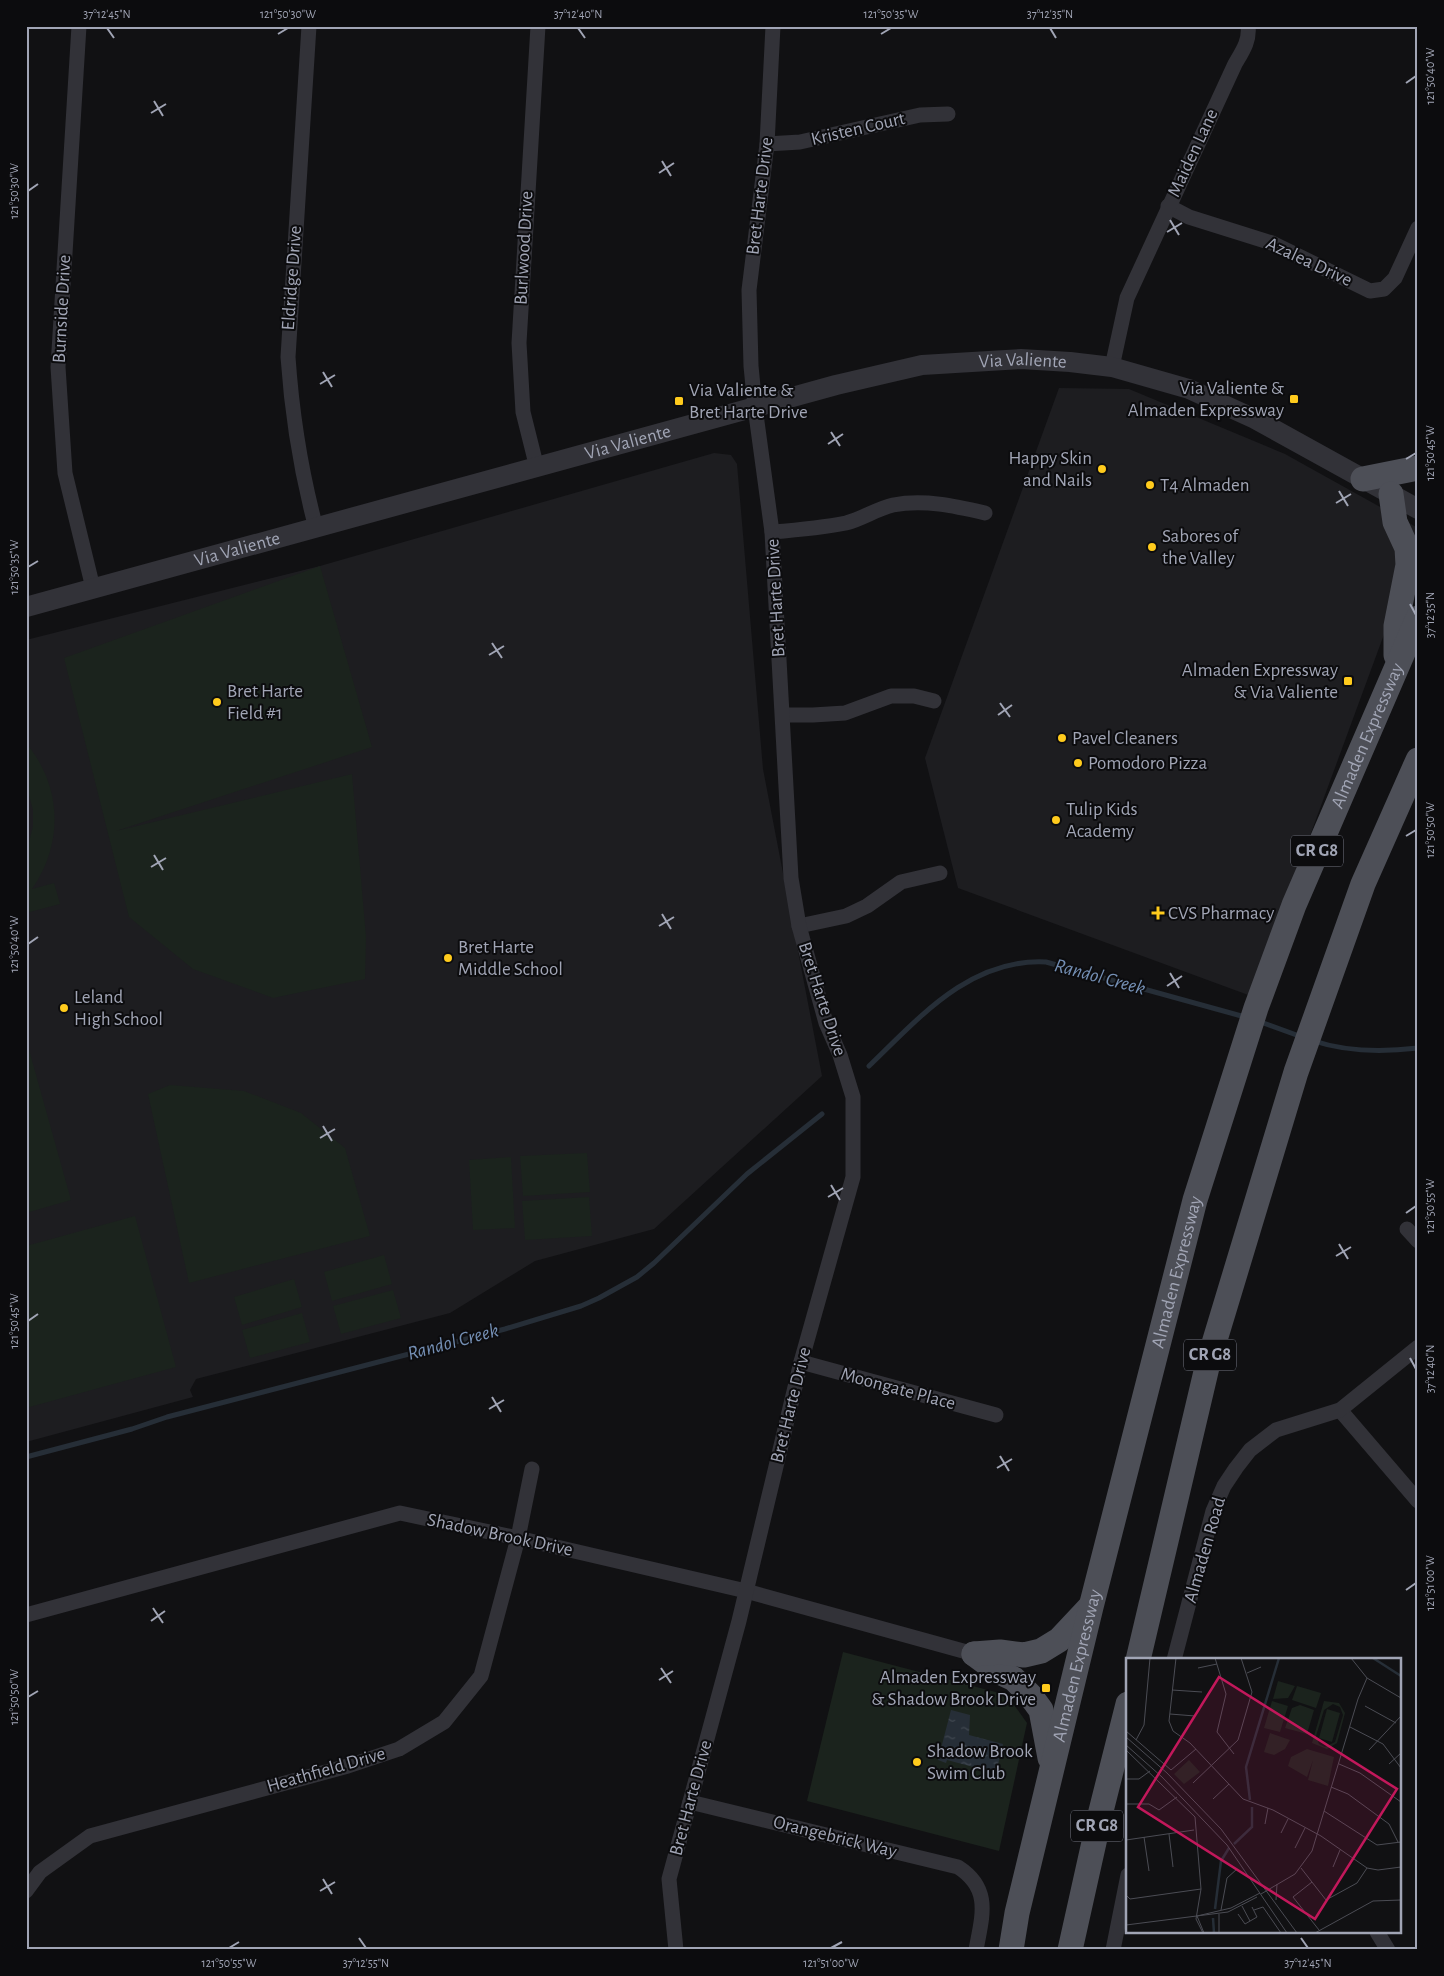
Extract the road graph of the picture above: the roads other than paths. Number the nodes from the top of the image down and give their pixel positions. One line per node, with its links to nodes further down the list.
1 (79, 26): 20 (street, Burnside Drive)
2 (309, 26): 18 (street, Eldridge Drive)
3 (538, 26): 12 (street, Burlwood Drive)
4 (773, 26): 7 (street, Bret Harte Drive)
5 (1248, 26): 8 (street, Maiden Lane)
6 (948, 114): 7 (street, Kristen Court)
7 (767, 144): 11 (street, Bret Harte Drive)
8 (1168, 206): 9 (street, Azalea Drive); 10 (street, Maiden Lane)
9 (1418, 228)
10 (1112, 367): 11 (street, Via Valiente); 14 (street, Via Valiente)
11 (755, 408): 12 (street, Via Valiente); 19 (street, Bret Harte Drive)
12 (537, 468): 18 (street, Via Valiente)
13 (1418, 468): 14 (main road)
14 (1363, 479): 15 (street, Via Valiente)
15 (1391, 494): 16 (street, Via Valiente); 23 (main road)
16 (1418, 508)
17 (985, 514): 19 (street)
18 (316, 528): 20 (street, Via Valiente)
19 (772, 532): 25 (street, Bret Harte Drive)
20 (93, 588): 21 (street, Via Valiente)
21 (26, 607)
22 (1418, 618): 23 (main road, Almaden Expressway / CR G8)
23 (1396, 669): 39 (main road, Almaden Expressway / CR G8)
24 (934, 701): 25 (street)
25 (783, 715): 28 (street, Bret Harte Drive)
26 (1418, 760): 42 (main road, CR G8)
27 (940, 873): 28 (street)
28 (799, 926): 32 (street, Bret Harte Drive)
29 (1408, 1229): 30 (street)
30 (1418, 1241)
31 (1418, 1347): 33 (street)
32 (801, 1362): 34 (street, Moongate Place); 38 (street, Bret Harte Drive)
33 (1340, 1410): 36 (street); 43 (street, Almaden Road)
34 (996, 1415)
35 (532, 1469): 37 (street, Heathfield Drive)
36 (1418, 1501)
37 (518, 1538): 38 (street, Shadow Brook Drive); 40 (street, Shadow Brook Drive); 48 (street, Heathfield Drive)
38 (746, 1591): 41 (street, Shadow Brook Drive); 46 (street, Bret Harte Drive)
39 (1091, 1607): 41 (main road); 45 (main road, Almaden Expressway / CR G8)
40 (26, 1615)
41 (974, 1654): 45 (main road)
42 (1138, 1658)
43 (1175, 1658)
44 (1126, 1712): 53 (main road, CR G8)
45 (1052, 1768): 52 (main road, Almaden Expressway / CR G8)
46 (690, 1802): 50 (street, Bret Harte Drive); 51 (street, Orangebrick Way)
47 (1126, 1885): 54 (street)
48 (26, 1891)
49 (1378, 1934): 55 (street)
50 (676, 1950)
51 (976, 1950)
52 (1010, 1950)
53 (1070, 1950)
54 (1113, 1950)
55 (1388, 1950)

